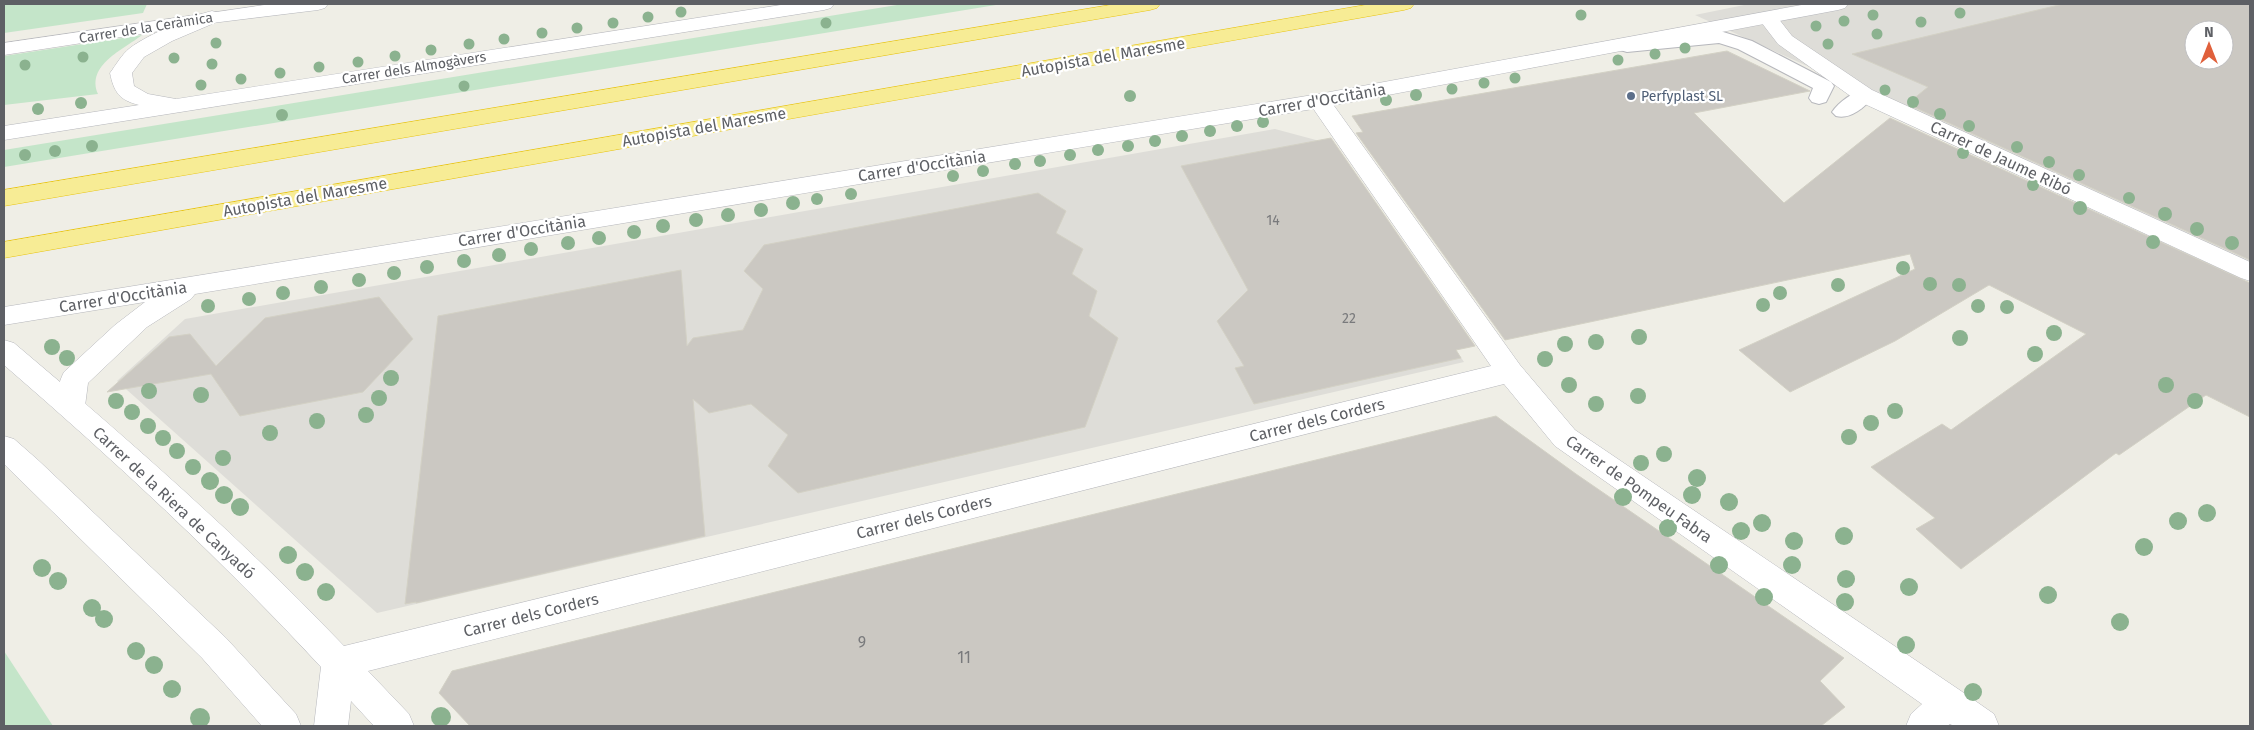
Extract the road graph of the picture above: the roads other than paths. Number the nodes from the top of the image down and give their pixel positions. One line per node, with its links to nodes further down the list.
1 (318, 4): 6 (street, Carrer de la Ceràmica)
2 (824, 4): 13 (street, Carrer dels Almogàvers)
3 (1150, 4): 16 (highway)
4 (1404, 4): 17 (highway, Autopista del Maresme)
5 (1838, 4): 7 (street, Carrer d'Occitània)
6 (212, 17): 9 (street, Carrer de la Ceràmica); 13 (street)
7 (1768, 18): 8 (street, Carrer d'Occitània); 10 (street, Carrer de Jaume Ribó)
8 (1619, 46): 11 (lane); 12 (street, Carrer d'Occitània)
9 (4, 49)
10 (1864, 95): 14 (lane); 18 (street, Carrer de Jaume Ribó)
11 (1818, 98)
12 (1319, 101): 19 (street, Carrer d'Occitània); 22 (street, Carrer de Pompeu Fabra)
13 (176, 106): 15 (street, Carrer dels Almogàvers)
14 (1843, 112)
15 (8, 132)
16 (4, 198)
17 (4, 250)
18 (2250, 272)
19 (202, 284): 20 (street, Carrer d'Occitània); 23 (street)
20 (4, 316)
21 (4, 350): 23 (street, Carrer de la Riera de Canyadó)
22 (1510, 372): 25 (street, Carrer dels Corders); 26 (street, Carrer de Pompeu Fabra)
23 (71, 406): 25 (street, Carrer de la Riera de Canyadó)
24 (4, 447): 27 (street)
25 (338, 663): 28 (street); 29 (street, Carrer de la Riera de Canyadó)
26 (1949, 702): 30 (street); 31 (street, Carrer de Pompeu Fabra)
27 (284, 726)
28 (330, 726)
29 (397, 726)
30 (1923, 726)
31 (1982, 726)

